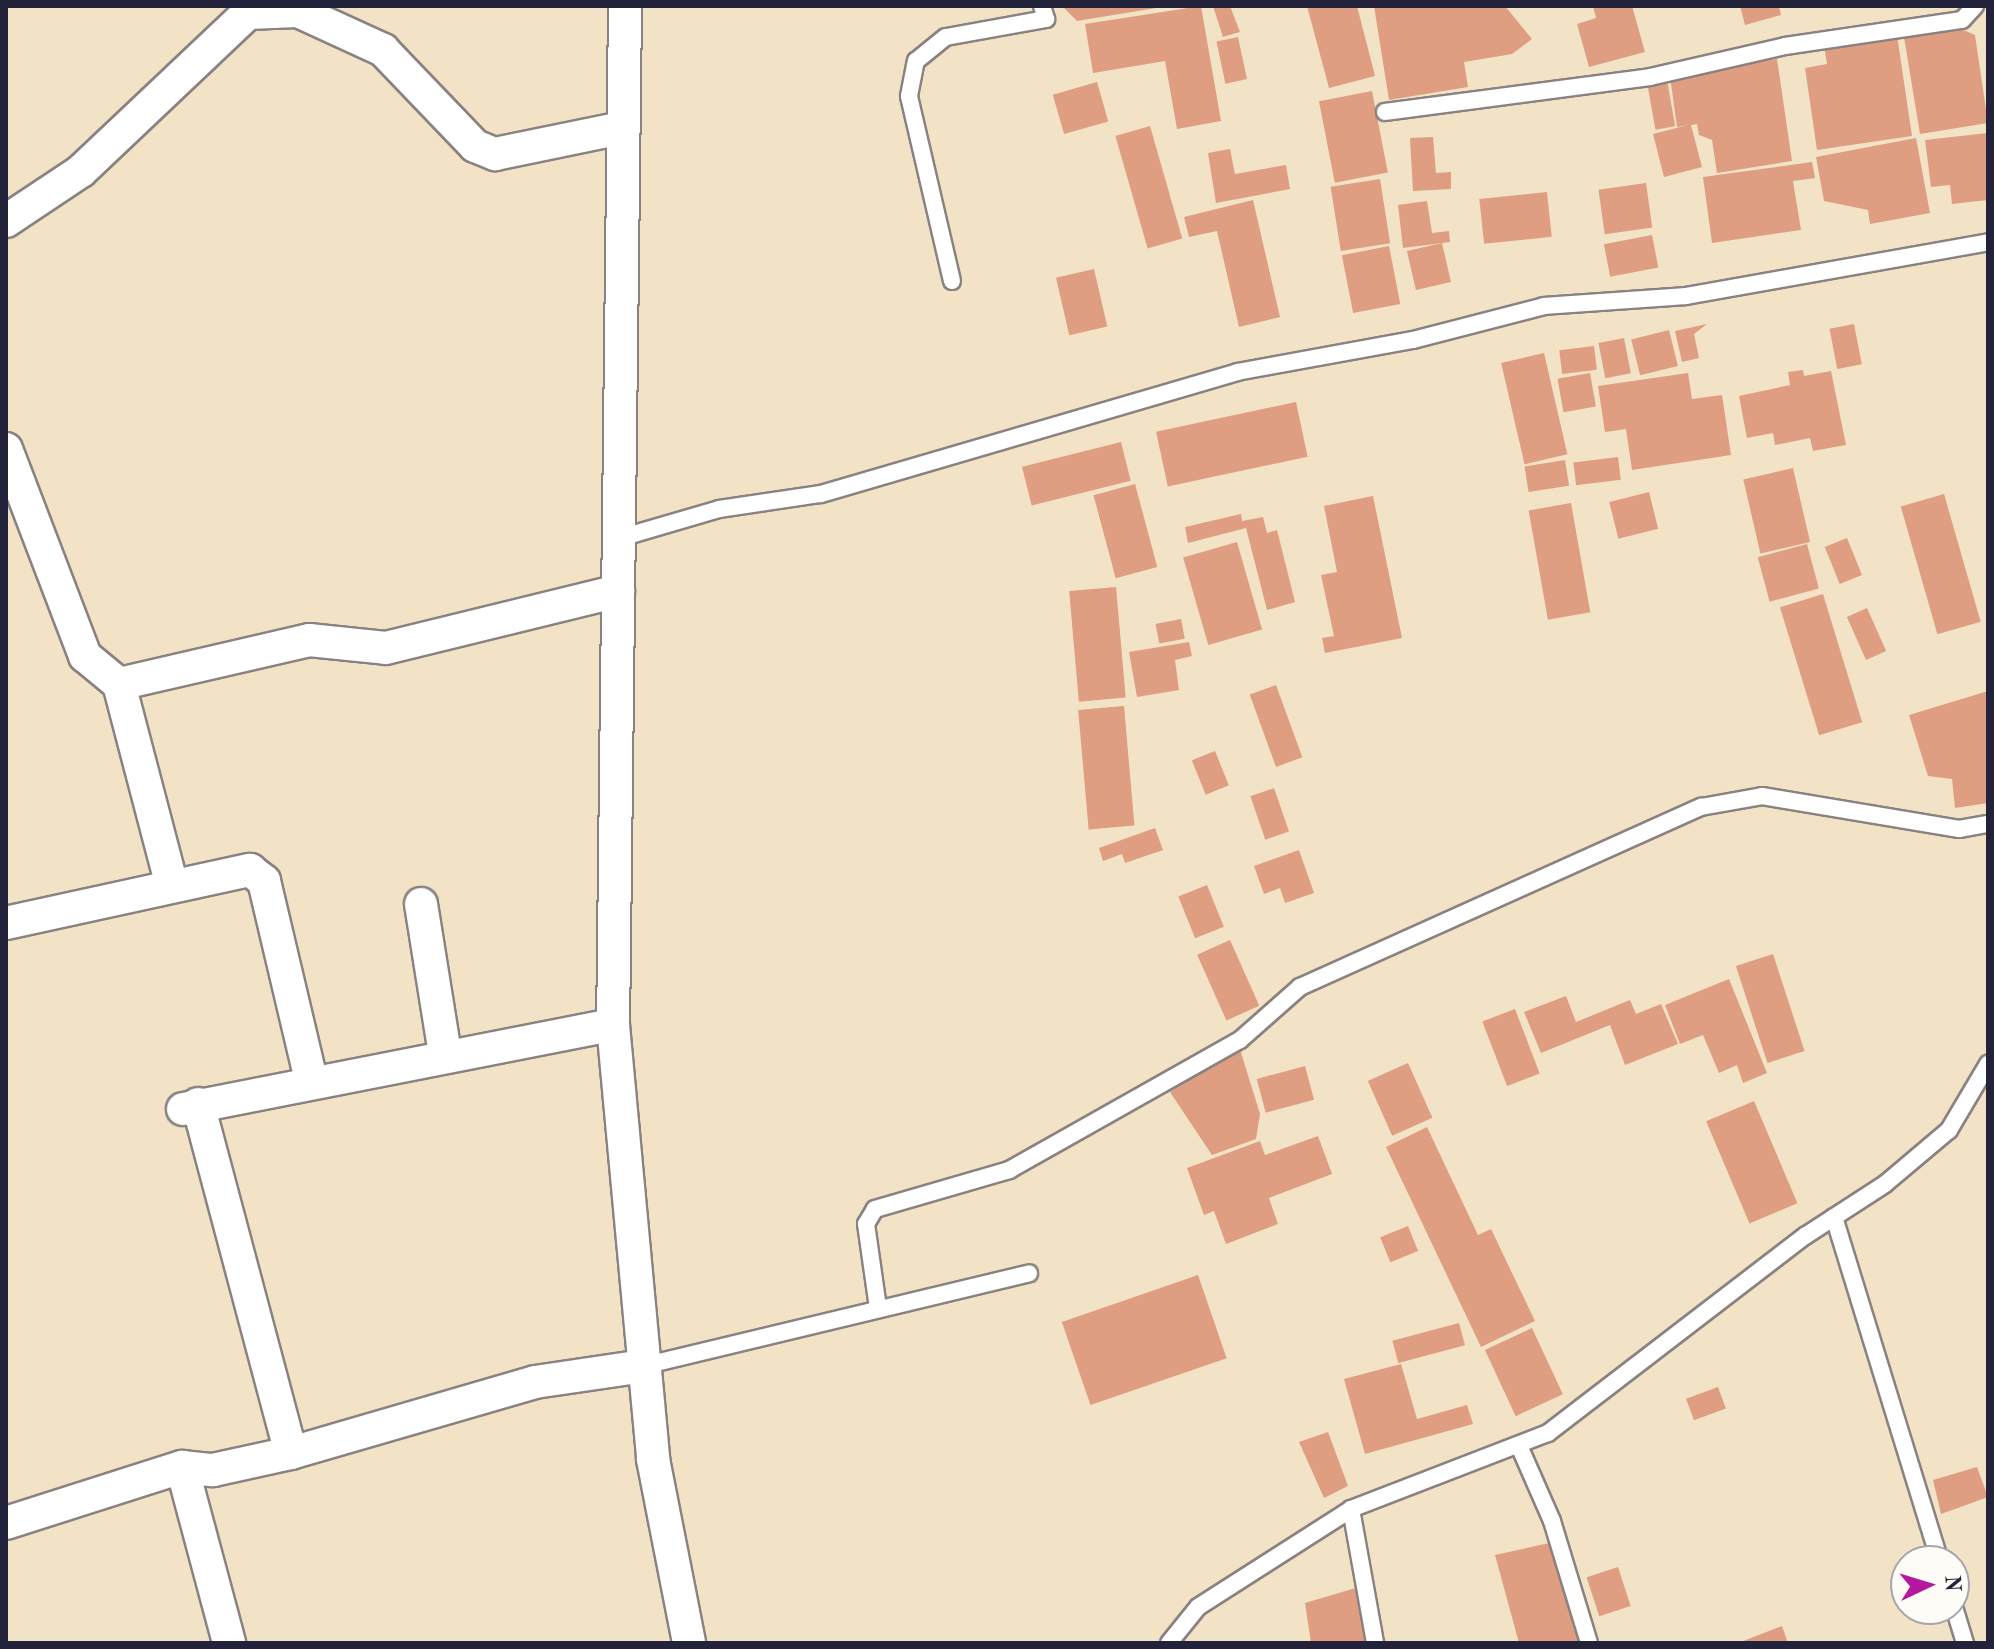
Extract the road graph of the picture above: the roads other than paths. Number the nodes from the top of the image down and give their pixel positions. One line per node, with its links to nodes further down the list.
1 (625, 6): 6 (street)
2 (1042, 6): 9 (lane)
3 (1975, 6): 5 (lane)
4 (244, 10): 6 (street); 7 (street)
5 (1385, 112)
6 (622, 128): 11 (street)
7 (6, 221)
8 (1988, 242): 11 (lane)
9 (952, 281)
10 (6, 449): 13 (street)
11 (620, 538): 12 (street)
12 (618, 591): 13 (street); 18 (street)
13 (119, 684): 15 (street)
14 (1988, 824): 24 (lane)
15 (172, 886): 17 (street); 21 (street)
16 (421, 904): 19 (street)
17 (6, 923)
18 (613, 1025): 19 (street); 25 (street)
19 (445, 1054): 21 (street)
20 (1988, 1066): 22 (lane)
21 (311, 1080): 27 (street)
22 (1834, 1217): 26 (lane); 31 (lane)
23 (1029, 1273): 24 (lane)
24 (878, 1308): 25 (lane)
25 (643, 1366): 27 (street); 33 (street)
26 (1520, 1448): 29 (lane); 36 (lane)
27 (291, 1453): 28 (street)
28 (182, 1467): 30 (street); 32 (street)
29 (1351, 1509): 34 (lane); 35 (lane)
30 (6, 1523)
31 (1935, 1545)
32 (229, 1643)
33 (689, 1643)
34 (1169, 1643)
35 (1375, 1643)
36 (1589, 1643)

